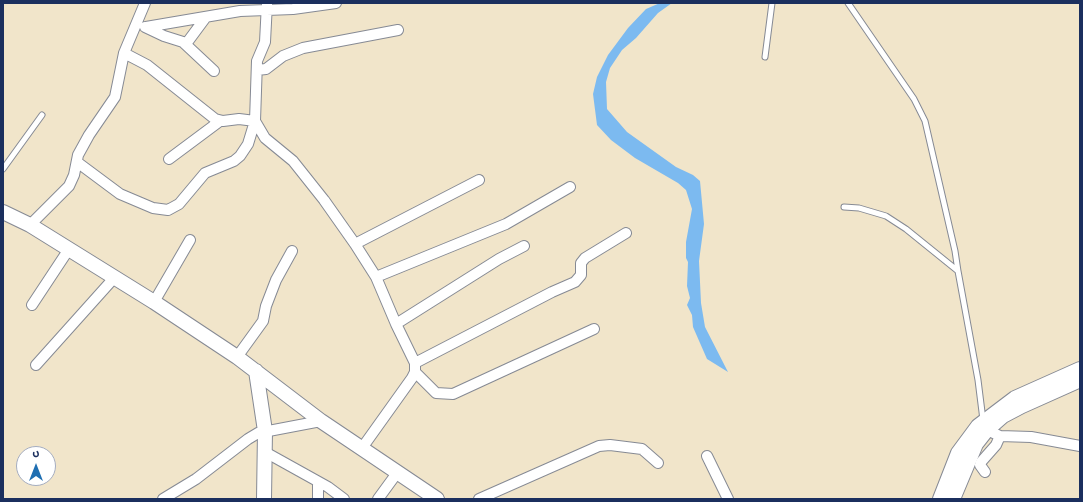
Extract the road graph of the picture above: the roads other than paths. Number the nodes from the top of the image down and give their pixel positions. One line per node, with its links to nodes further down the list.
1 (145, 3): 7 (street)
2 (336, 3): 5 (street)
3 (772, 3): 12 (lane)
4 (848, 3): 32 (lane)
5 (267, 7): 6 (street); 13 (street)
6 (206, 17): 8 (street); 10 (street)
7 (135, 24): 8 (street); 11 (street)
8 (146, 27): 10 (street)
9 (398, 30): 13 (street)
10 (186, 44): 14 (street)
11 (124, 53): 16 (street); 19 (street)
12 (765, 57)
13 (257, 70): 17 (street)
14 (214, 71)
15 (42, 115): 20 (lane)
16 (220, 121): 17 (street); 18 (street)
17 (255, 121): 19 (street); 28 (street)
18 (169, 159)
19 (77, 162): 25 (street)
20 (3, 169)
21 (479, 180): 28 (street)
22 (570, 187): 33 (street)
23 (844, 207): 32 (lane)
24 (3, 212): 25 (main road)
25 (30, 224): 30 (main road)
26 (626, 233): 41 (street)
27 (190, 240): 35 (street)
28 (355, 244): 33 (street)
29 (524, 246): 37 (street)
30 (69, 249): 34 (main road); 36 (street)
31 (292, 251): 39 (street)
32 (958, 271): 46 (lane)
33 (376, 277): 37 (street)
34 (114, 278): 35 (main road); 40 (street)
35 (154, 302): 39 (main road)
36 (32, 305)
37 (396, 324): 41 (street)
38 (594, 329): 41 (street)
39 (237, 357): 43 (main road)
40 (36, 365)
41 (415, 368): 50 (street)
42 (1080, 369): 46 (main road)
43 (256, 371): 45 (main road); 47 (main road)
44 (1080, 380): 46 (main road)
45 (321, 421): 47 (street); 50 (main road)
46 (985, 425): 48 (street); 65 (main road); 66 (main road)
47 (266, 431): 51 (main road); 57 (street)
48 (1000, 436): 49 (street); 54 (street)
49 (1080, 446)
50 (362, 448): 55 (main road)
51 (265, 452): 56 (street); 58 (main road)
52 (707, 456): 64 (street)
53 (658, 463): 63 (street)
54 (985, 472)
55 (396, 473): 61 (street); 62 (main road)
56 (318, 482): 59 (street); 60 (street)
57 (164, 499)
58 (264, 499)
59 (318, 499)
60 (344, 499)
61 (378, 499)
62 (437, 499)
63 (479, 499)
64 (728, 499)
65 (940, 499)
66 (953, 499)

